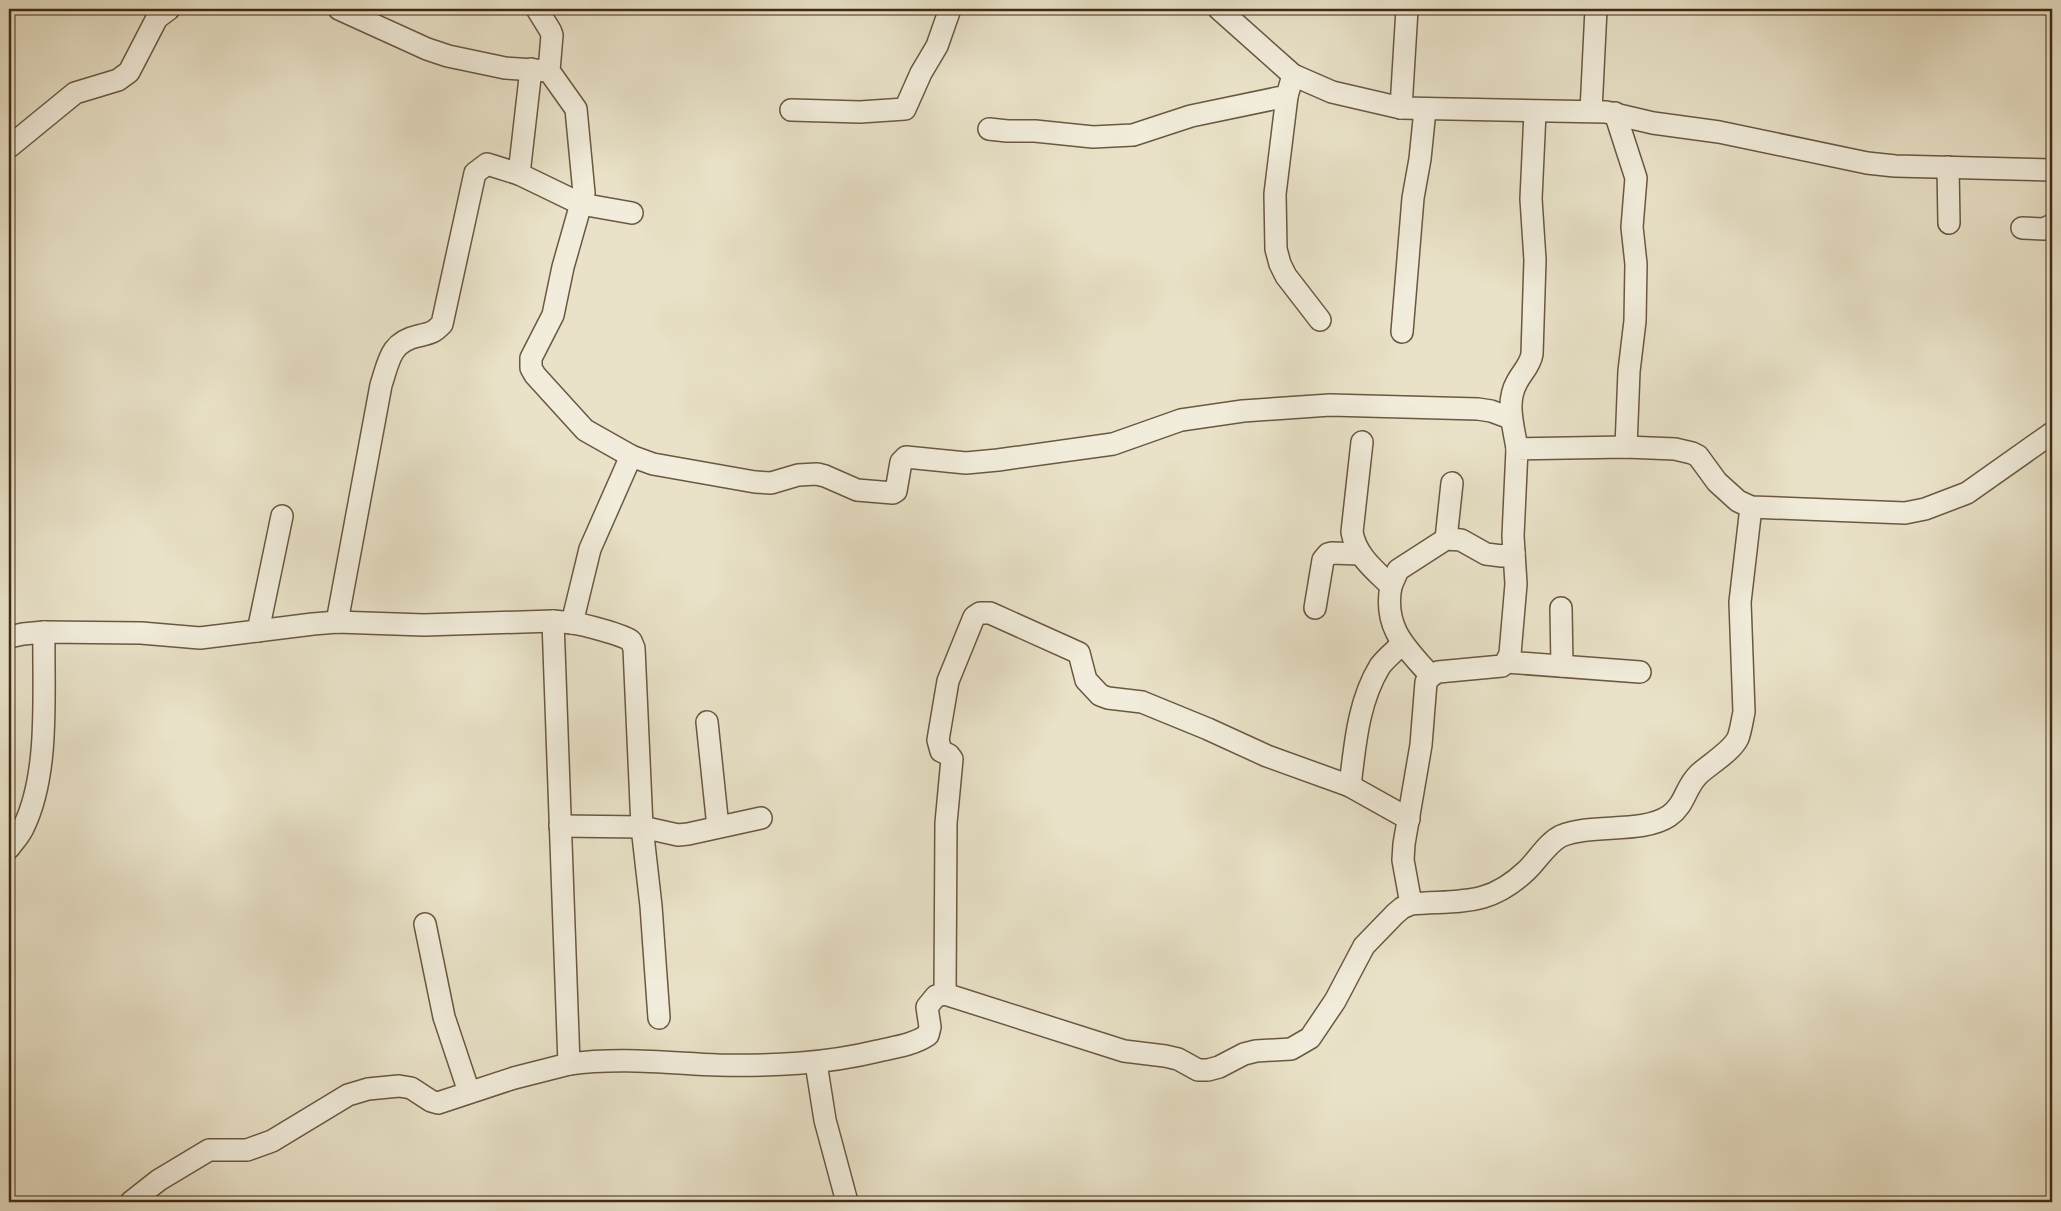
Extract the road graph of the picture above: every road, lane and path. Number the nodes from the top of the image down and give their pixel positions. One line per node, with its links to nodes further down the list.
1 (339, 9): 8 (street)
2 (537, 9): 8 (street)
3 (950, 9): 12 (street)
4 (1219, 9): 9 (street)
5 (1407, 9): 11 (street)
6 (1596, 9): 14 (street)
7 (160, 12): 18 (street)
8 (540, 70): 21 (street); 22 (street)
9 (1293, 75): 10 (street); 11 (street)
10 (1287, 96): 17 (street); 27 (street)
11 (1402, 108): 13 (street)
12 (790, 110)
13 (1425, 110): 15 (street); 28 (street)
14 (1591, 111): 15 (street); 16 (street)
15 (1535, 112): 29 (street)
16 (1614, 113): 19 (street); 32 (street)
17 (989, 129)
18 (9, 147)
19 (1948, 167): 20 (street); 24 (street)
20 (2052, 170)
21 (519, 174): 22 (street); 44 (street)
22 (581, 204): 23 (street); 34 (street)
23 (632, 213)
24 (1948, 223)
25 (2052, 225): 26 (street)
26 (2022, 228)
27 (1320, 320)
28 (1402, 332)
29 (1510, 418): 33 (street); 34 (street)
30 (2052, 433): 36 (street)
31 (1362, 442): 40 (street)
32 (1626, 447): 33 (street); 36 (street)
33 (1517, 448): 39 (street)
34 (631, 456): 45 (street)
35 (1452, 483): 38 (street)
36 (1751, 507): 62 (street)
37 (282, 516): 46 (street)
38 (1446, 539): 39 (street); 41 (street)
39 (1514, 553): 50 (street)
40 (1360, 554): 41 (street); 42 (street)
41 (1391, 586): 49 (street)
42 (1315, 608)
43 (1561, 608): 51 (street)
44 (337, 622): 45 (street); 46 (street)
45 (562, 622): 58 (street); 59 (street)
46 (258, 631): 47 (street)
47 (44, 632): 48 (street); 61 (street)
48 (9, 637)
49 (1402, 644): 53 (street); 55 (street)
50 (1506, 662): 51 (street); 53 (street)
51 (1562, 666): 52 (street)
52 (1640, 672)
53 (1431, 676): 57 (street)
54 (708, 722): 60 (street)
55 (1350, 786): 57 (street); 64 (street)
56 (761, 818): 60 (street)
57 (1409, 818): 62 (street)
58 (560, 826): 59 (street); 67 (street)
59 (642, 827): 60 (street); 65 (street)
60 (718, 828)
61 (9, 848)
62 (1411, 904): 64 (street)
63 (425, 924): 68 (street)
64 (945, 994): 66 (street)
65 (659, 1018)
66 (816, 1063): 67 (street); 70 (street)
67 (569, 1064): 68 (street)
68 (469, 1092): 69 (street)
69 (131, 1202)
70 (847, 1202)

